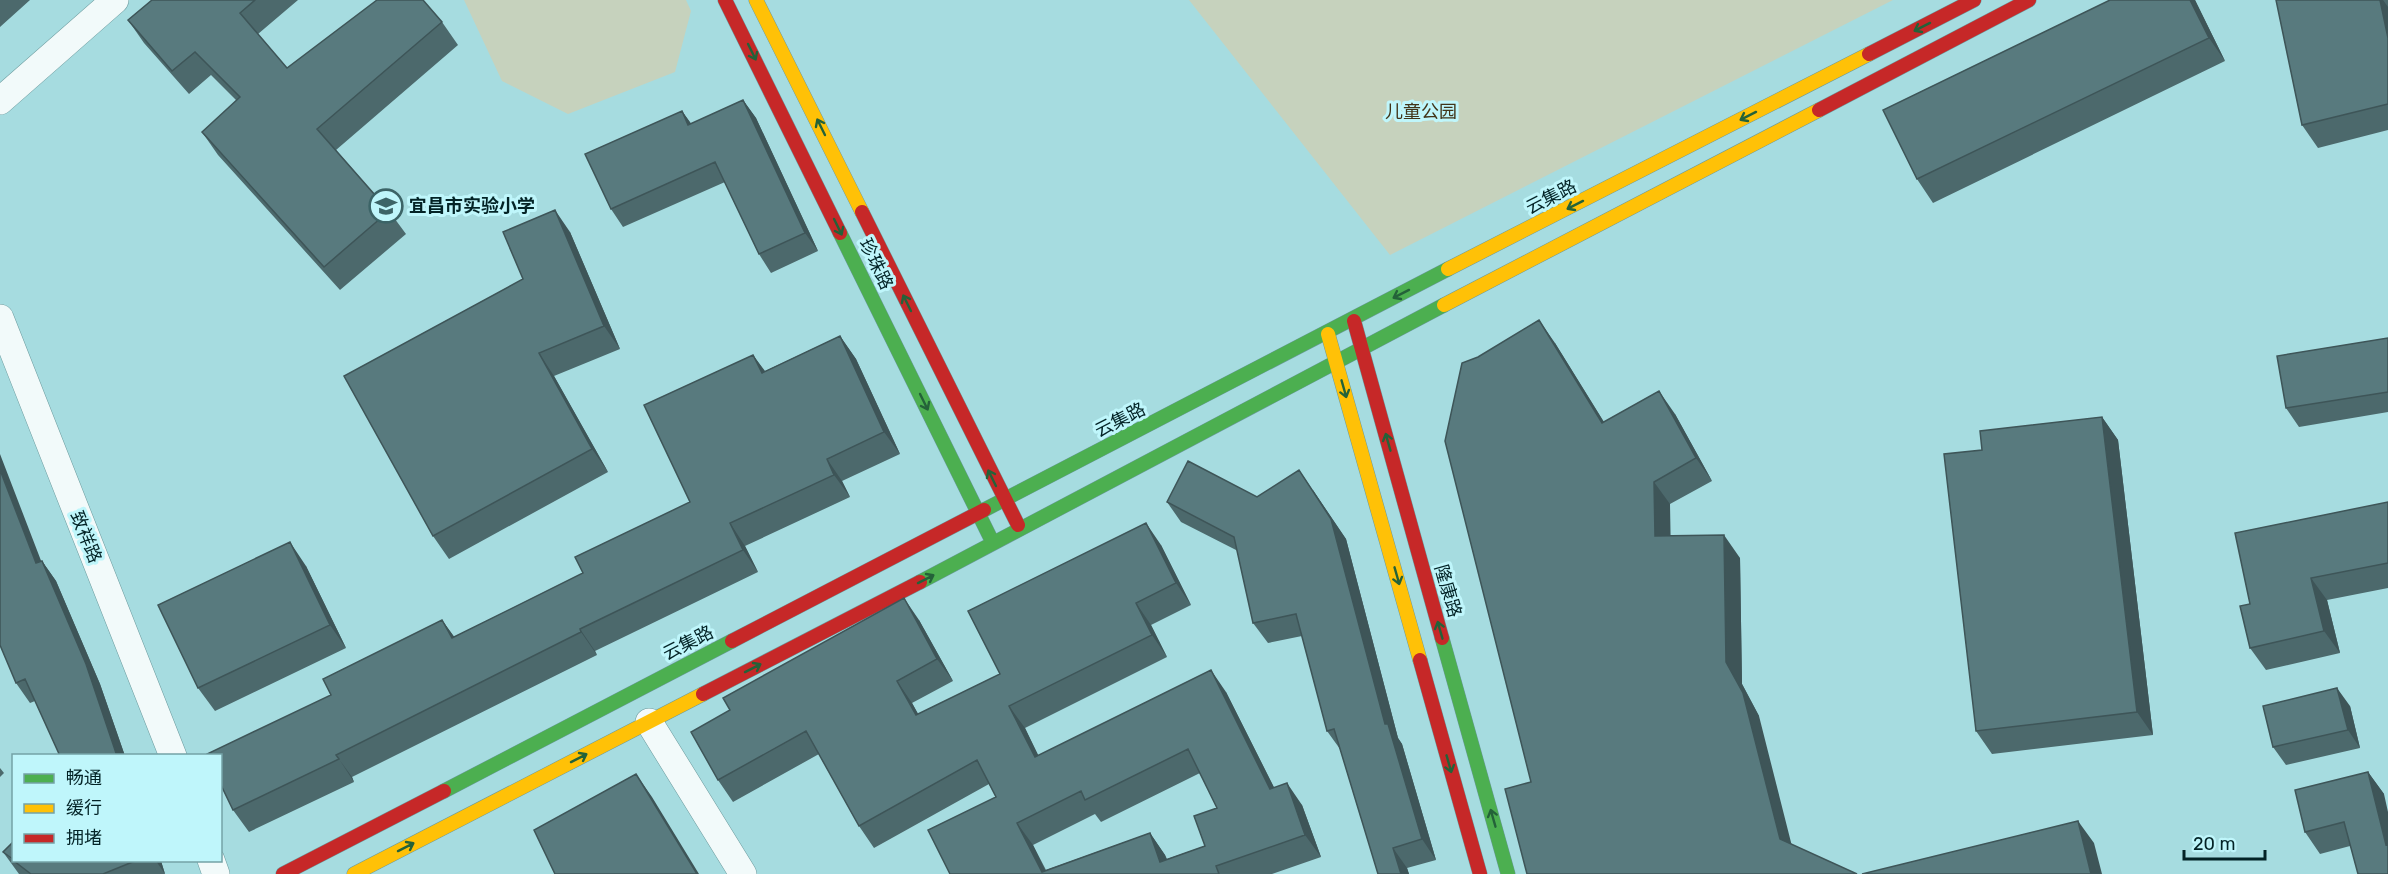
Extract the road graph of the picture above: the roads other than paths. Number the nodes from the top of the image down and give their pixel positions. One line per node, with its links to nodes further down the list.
1 (115, 0): 6 (street)
2 (725, 0): 13 (main road, 珍珠路, one-way to 13)
3 (756, 0): 12 (main road, 珍珠路, one-way to 3)
4 (1974, 0): 8 (main road, 云集路, one-way to 8)
5 (2029, 0): 10 (main road)
6 (0, 100)
7 (0, 318): 17 (street, 致祥路)
8 (1353, 318): 9 (main road, 云集路); 10 (main road, 隆康路)
9 (1327, 333): 11 (main road); 12 (main road, 云集路)
10 (1362, 348): 11 (main road); 22 (main road, 隆康路, one-way to 10)
11 (1337, 361): 14 (main road); 21 (main road, one-way to 21)
12 (1003, 500): 13 (main road, 云集路); 14 (main road, 珍珠路)
13 (978, 513): 15 (main road, 珍珠路); 18 (main road, 云集路)
14 (1020, 529): 15 (main road)
15 (993, 544): 16 (main road, one-way to 15)
16 (649, 722): 19 (main road, one-way to 16); 20 (street)
17 (172, 754)
18 (283, 874)
19 (354, 874)
20 (743, 874)
21 (1480, 874)
22 (1508, 874)

